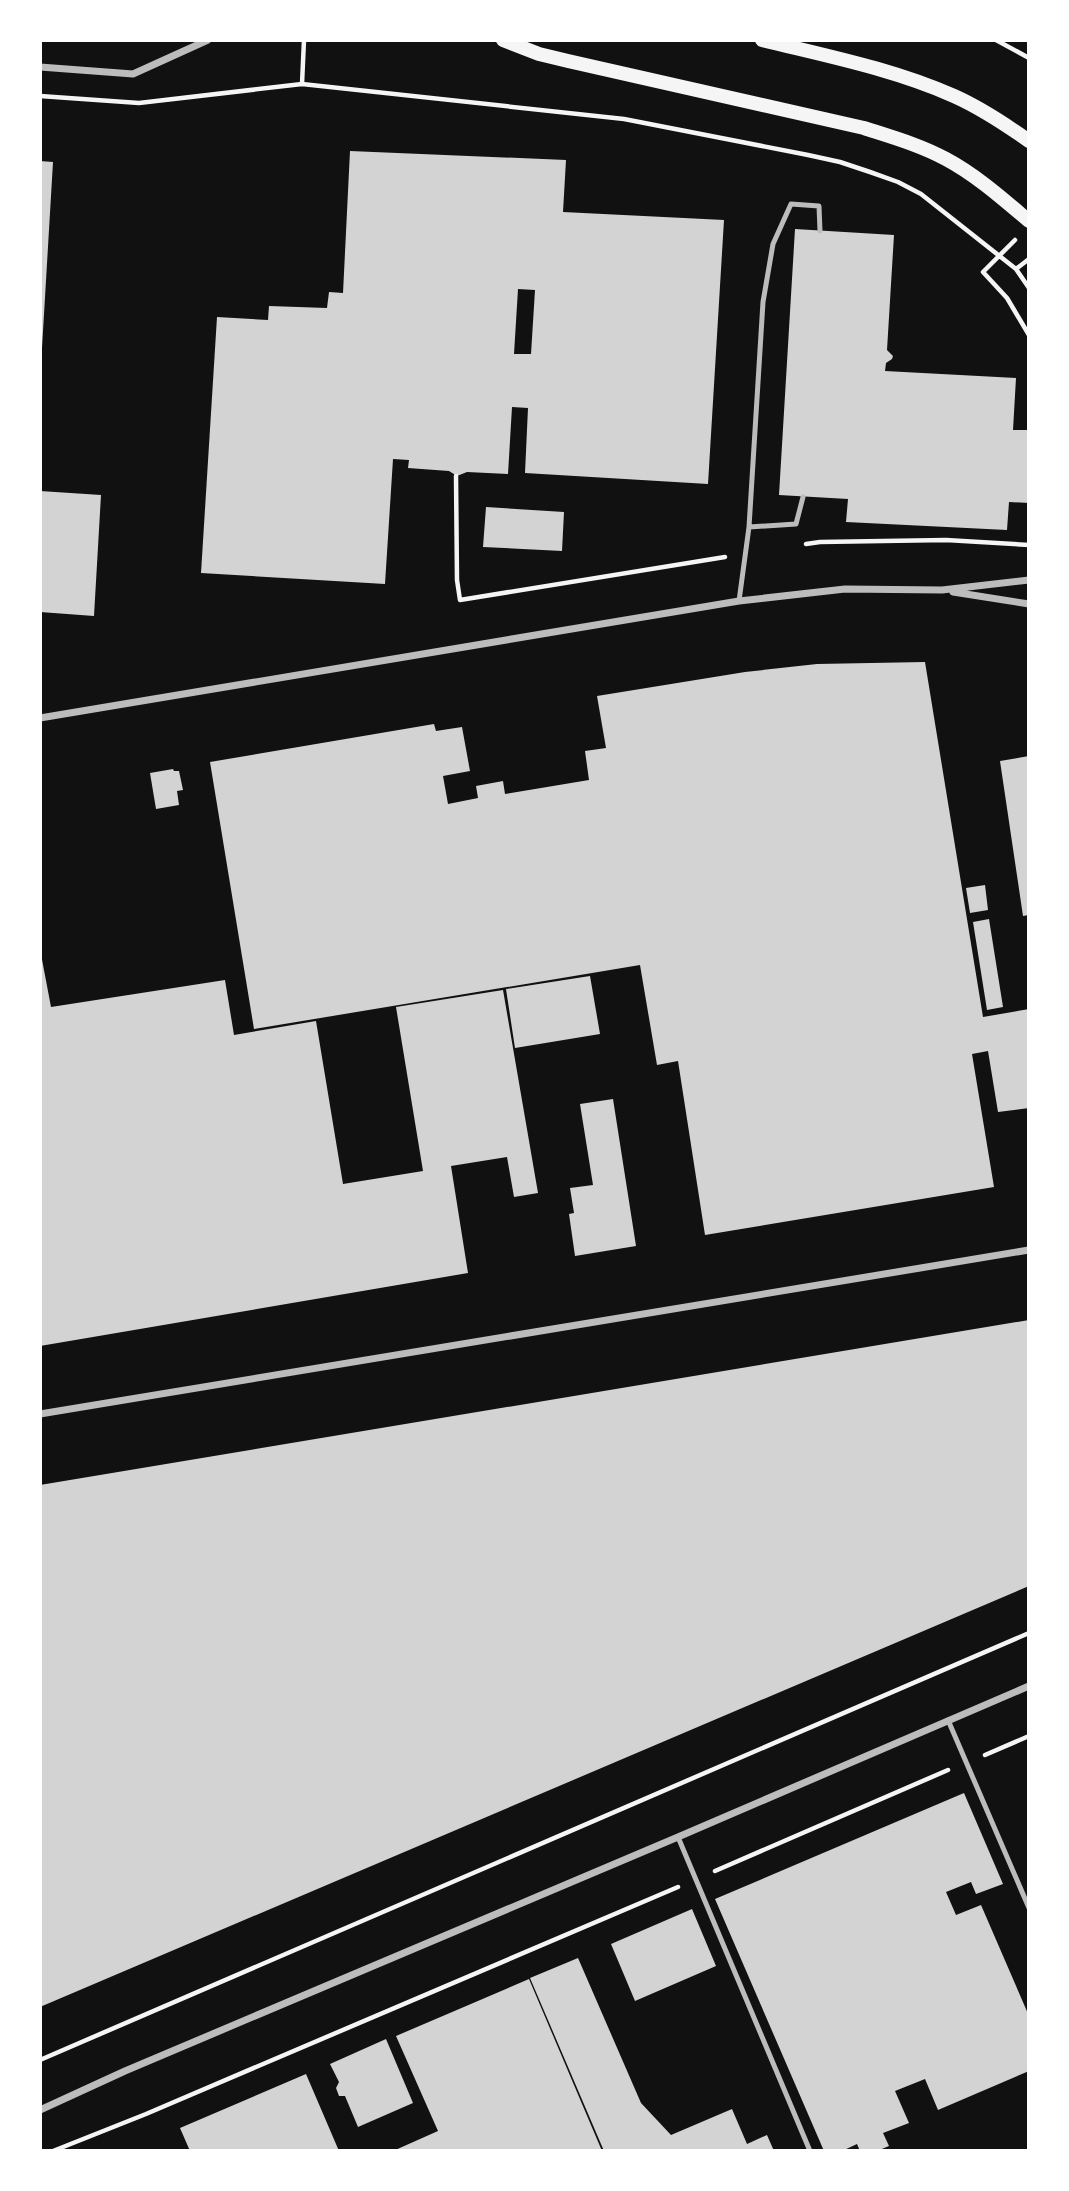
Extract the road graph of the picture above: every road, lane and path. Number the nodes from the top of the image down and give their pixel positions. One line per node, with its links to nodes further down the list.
1 (208, 40): 7 (street)
2 (304, 40): 8 (path)
3 (503, 40): 11 (main road)
4 (762, 40): 10 (main road)
5 (996, 40): 6 (path)
6 (1029, 58)
7 (40, 67)
8 (302, 84): 9 (path); 13 (path)
9 (40, 96)
10 (1029, 141)
11 (1029, 221)
12 (820, 230): 20 (lane)
13 (998, 255): 15 (path); 17 (path)
14 (1029, 259): 15 (path)
15 (1016, 269): 16 (path)
16 (1029, 288)
17 (1029, 335)
18 (456, 476): 23 (path)
19 (803, 497): 20 (lane)
20 (749, 527): 23 (lane)
21 (1029, 545): 22 (path)
22 (795, 546)
23 (745, 553): 26 (lane)
24 (1029, 580): 25 (street)
25 (942, 590): 26 (street); 27 (street)
26 (739, 601): 28 (street)
27 (1029, 604)
28 (40, 718)
29 (1029, 1250): 30 (street)
30 (40, 1414)
31 (1029, 1633): 39 (path)
32 (1029, 1686): 33 (street)
33 (948, 1720): 35 (lane); 36 (street)
34 (1029, 1736): 35 (path)
35 (967, 1762): 37 (path); 38 (lane)
36 (678, 1838): 37 (lane); 40 (street)
37 (694, 1880): 41 (path); 42 (lane)
38 (1029, 1908)
39 (40, 2060)
40 (40, 2110)
41 (53, 2151)
42 (810, 2151)

